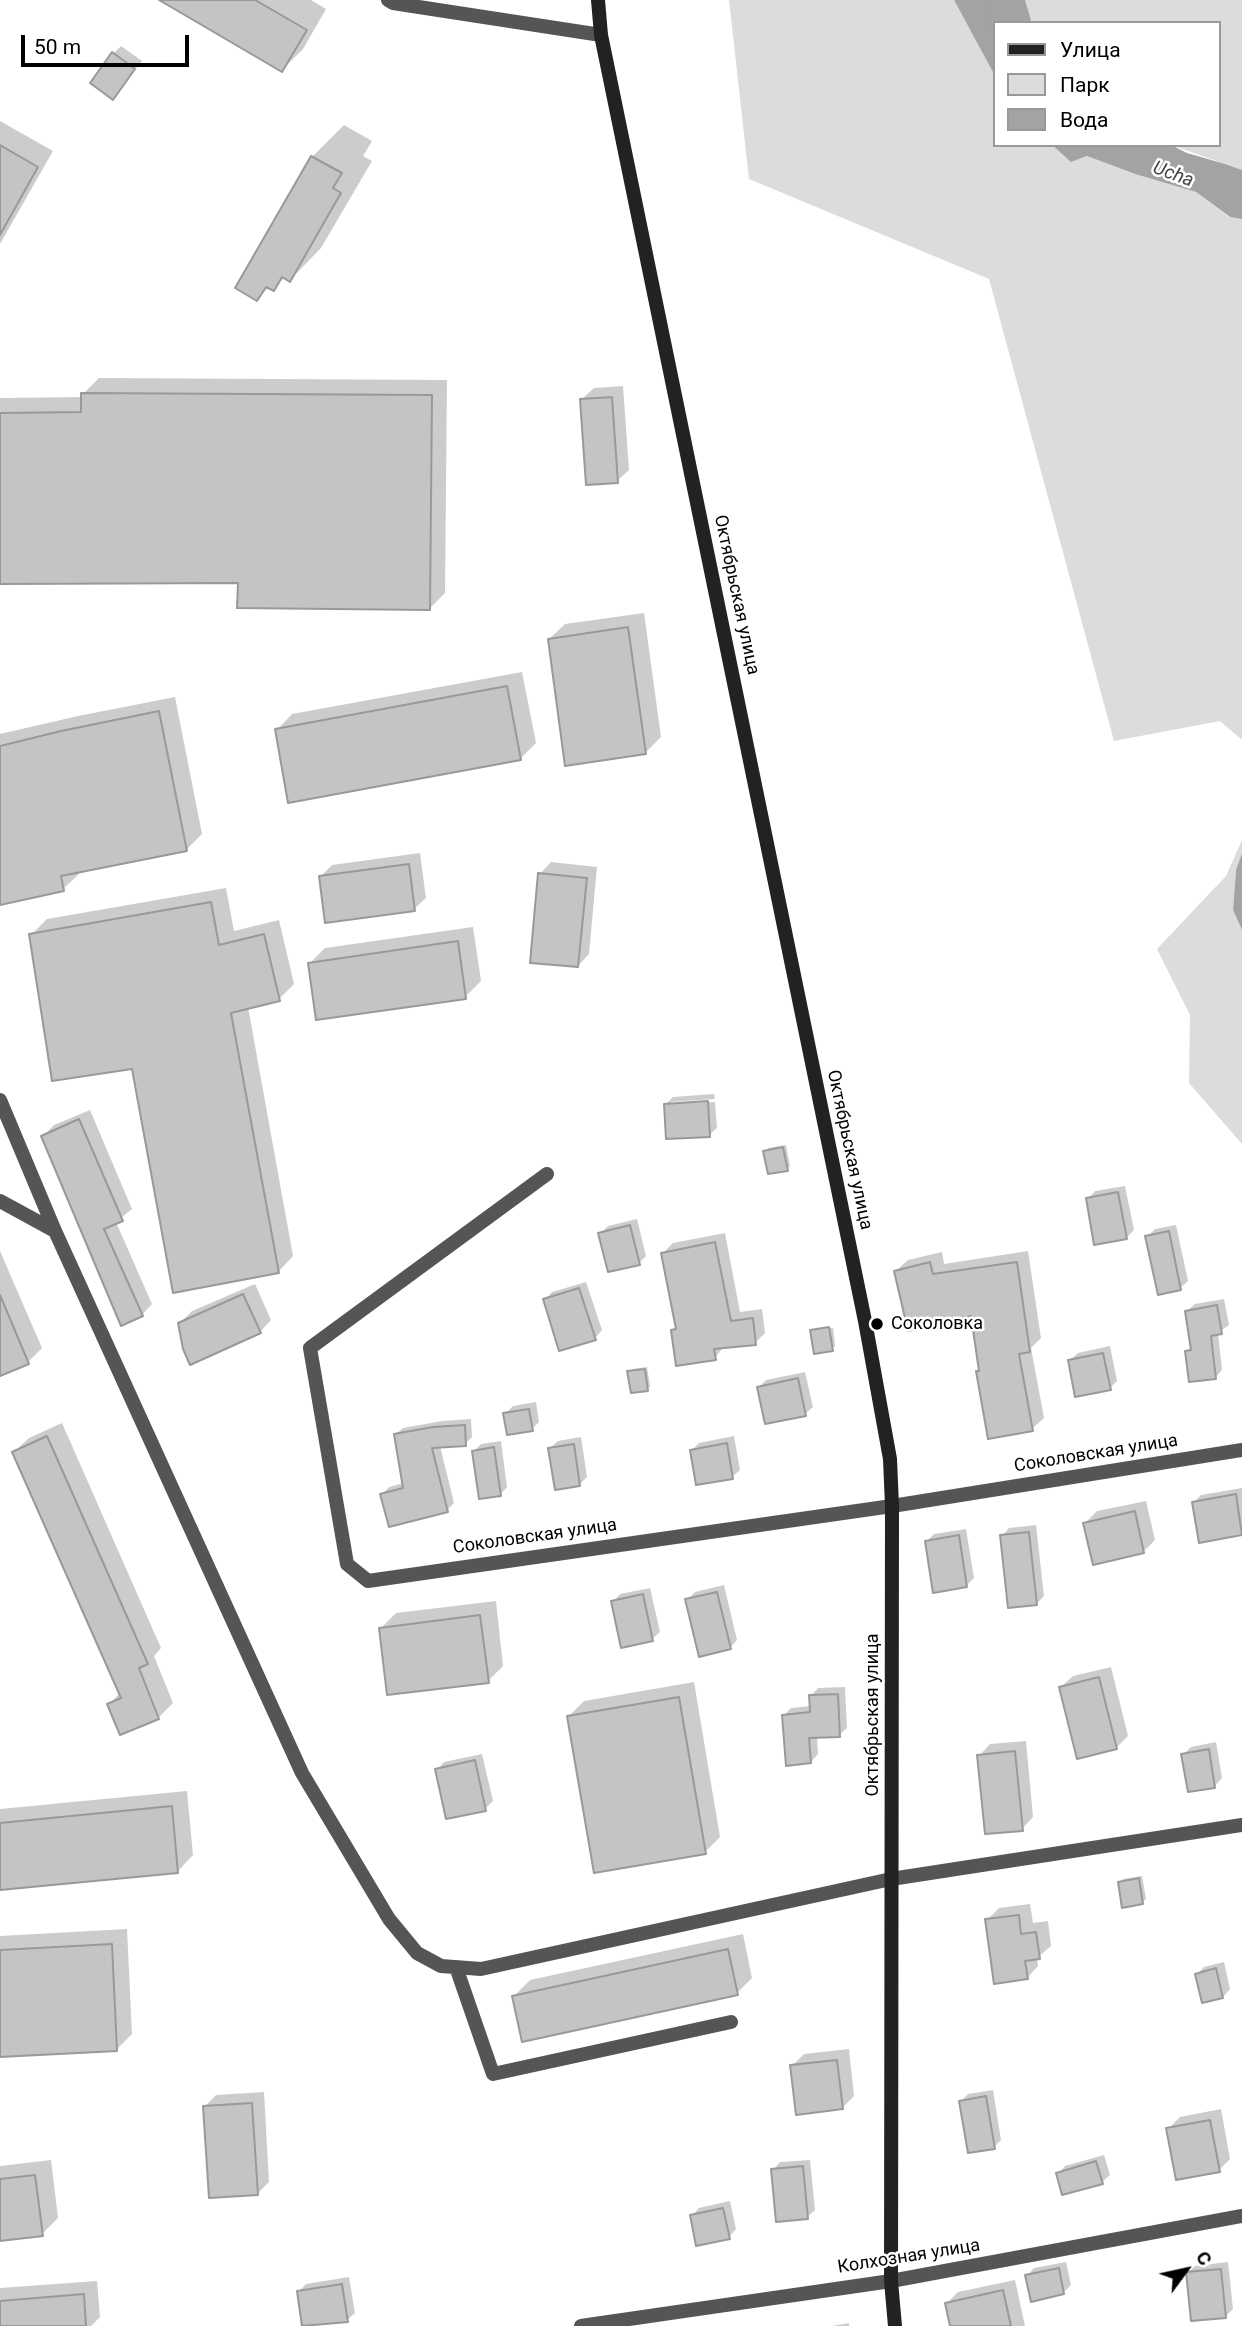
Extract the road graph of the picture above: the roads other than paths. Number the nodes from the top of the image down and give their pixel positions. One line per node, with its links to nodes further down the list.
1 (388, 0): 3 (street)
2 (598, 0): 3 (street, Октябрьская улица)
3 (601, 35): 9 (street, Октябрьская улица)
4 (0, 1100): 7 (street)
5 (547, 1174): 9 (street, Соколовская улица)
6 (0, 1201): 7 (street)
7 (55, 1231): 12 (street)
8 (1242, 1450): 9 (street, Соколовская улица)
9 (892, 1506): 11 (street, Октябрьская улица)
10 (1242, 1825): 11 (street)
11 (891, 1879): 12 (street); 15 (street, Октябрьская улица)
12 (456, 1967): 13 (street)
13 (731, 2022)
14 (1242, 2217): 15 (street, Колхозная улица)
15 (891, 2281): 16 (street, Колхозная улица); 17 (street, Октябрьская улица)
16 (581, 2326)
17 (895, 2326)

